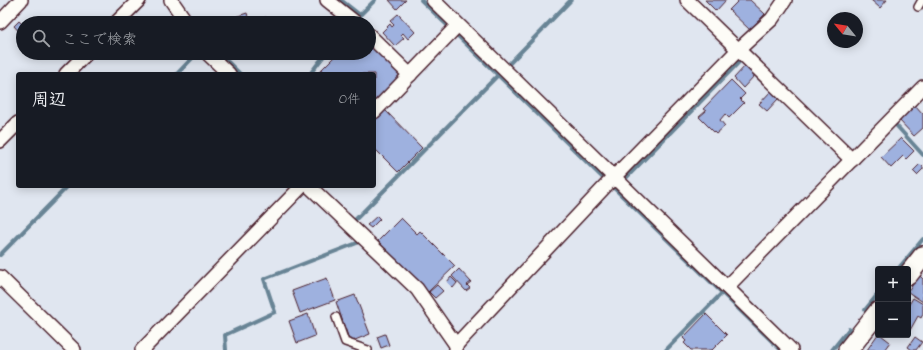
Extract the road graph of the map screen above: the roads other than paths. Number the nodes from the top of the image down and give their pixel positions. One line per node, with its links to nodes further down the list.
1 (21, 0): 13 (street)
2 (139, 0): 10 (street)
3 (171, 0): 11 (street)
4 (327, 0): 12 (street)
5 (433, 0): 14 (street)
6 (687, 0): 16 (street)
7 (785, 0): 16 (street)
8 (922, 0): 9 (lane)
9 (918, 7)
10 (123, 16)
11 (181, 16)
12 (347, 16)
13 (0, 22)
14 (458, 25): 21 (street); 27 (street)
15 (376, 42): 21 (street)
16 (738, 50): 26 (street); 27 (street)
17 (80, 60): 19 (street)
18 (214, 60): 20 (street)
19 (68, 72)
20 (227, 72)
21 (410, 75): 23 (street)
22 (923, 87): 26 (street)
23 (376, 110)
24 (16, 125): 25 (street)
25 (0, 141)
26 (852, 160): 33 (street)
27 (614, 177): 33 (street); 36 (street)
28 (300, 188): 38 (street)
29 (311, 188): 36 (street)
30 (923, 256): 31 (main road)
31 (911, 270)
32 (0, 277): 37 (street)
33 (728, 286): 40 (street)
34 (875, 316): 41 (main road)
35 (336, 317): 39 (lane)
36 (456, 347)
37 (74, 350)
38 (142, 350)
39 (368, 350)
40 (792, 350)
41 (848, 350)

